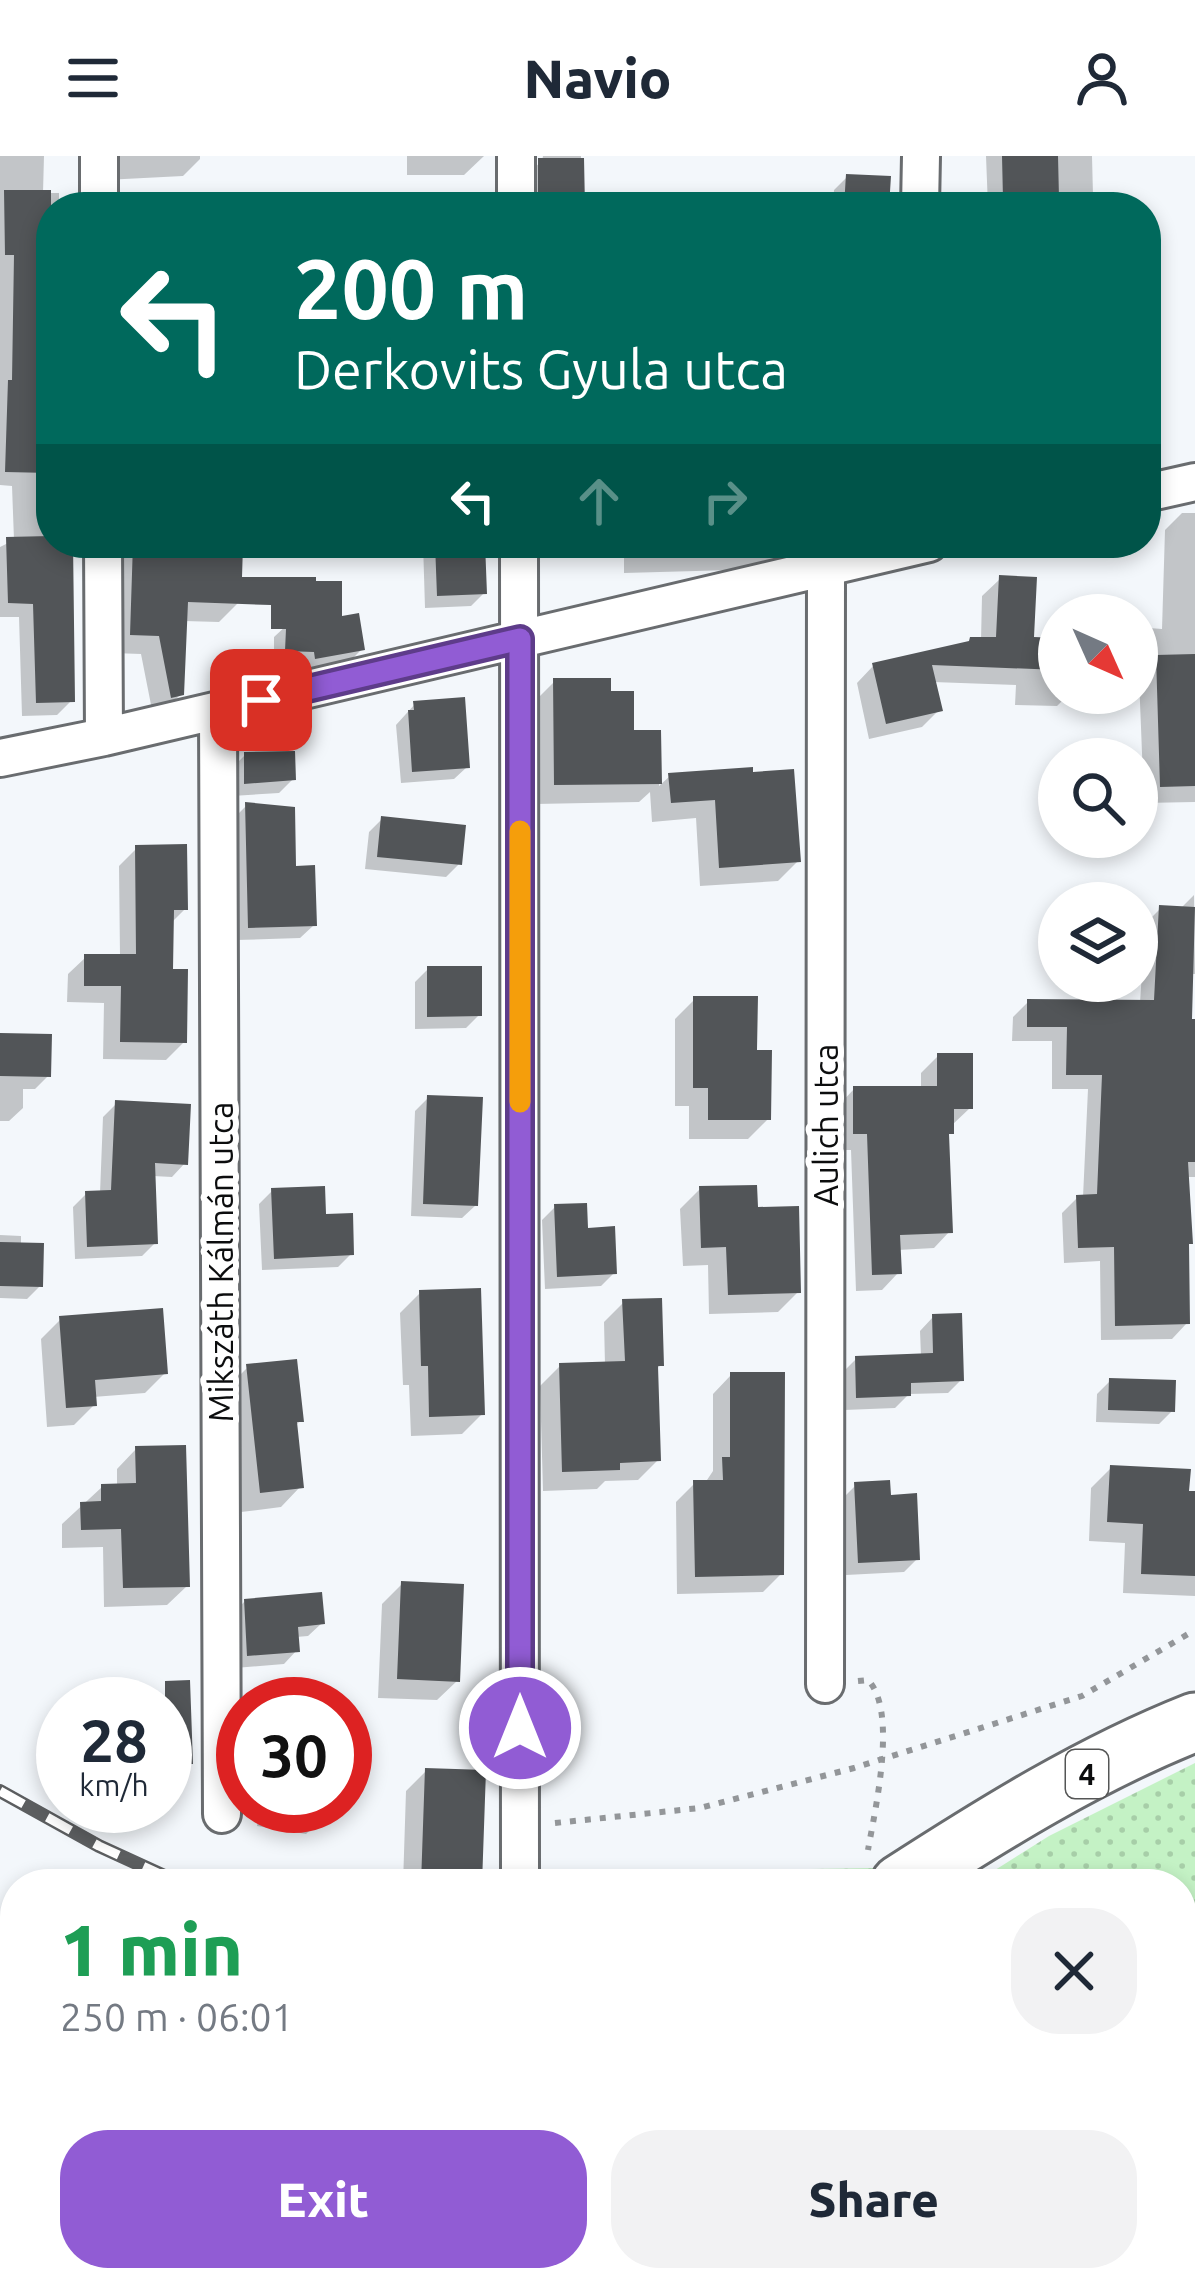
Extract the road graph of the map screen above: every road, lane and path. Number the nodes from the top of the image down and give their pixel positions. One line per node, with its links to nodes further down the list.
1 (99, 156): 4 (street)
2 (516, 156): 5 (street)
3 (921, 156): 6 (street)
4 (99, 192)
5 (516, 192)
6 (920, 192)
7 (1195, 482): 8 (street)
8 (1161, 490)
9 (103, 558): 15 (street)
10 (519, 558): 13 (street)
11 (864, 558): 12 (street)
12 (826, 567): 13 (street); 19 (street, Aulich utca)
13 (520, 639): 14 (street); 22 (street)
14 (218, 710): 15 (street); 18 (street, Mikszáth Kálmán utca)
15 (104, 736): 16 (street)
16 (0, 758)
17 (1195, 1630): 21 (path)
18 (221, 1677)
19 (825, 1684): 21 (path)
20 (1195, 1722): 25 (main road, 4)
21 (884, 1758): 22 (path); 24 (path)
22 (520, 1822): 23 (street)
23 (520, 1869)
24 (883, 1869)
25 (888, 1869)

